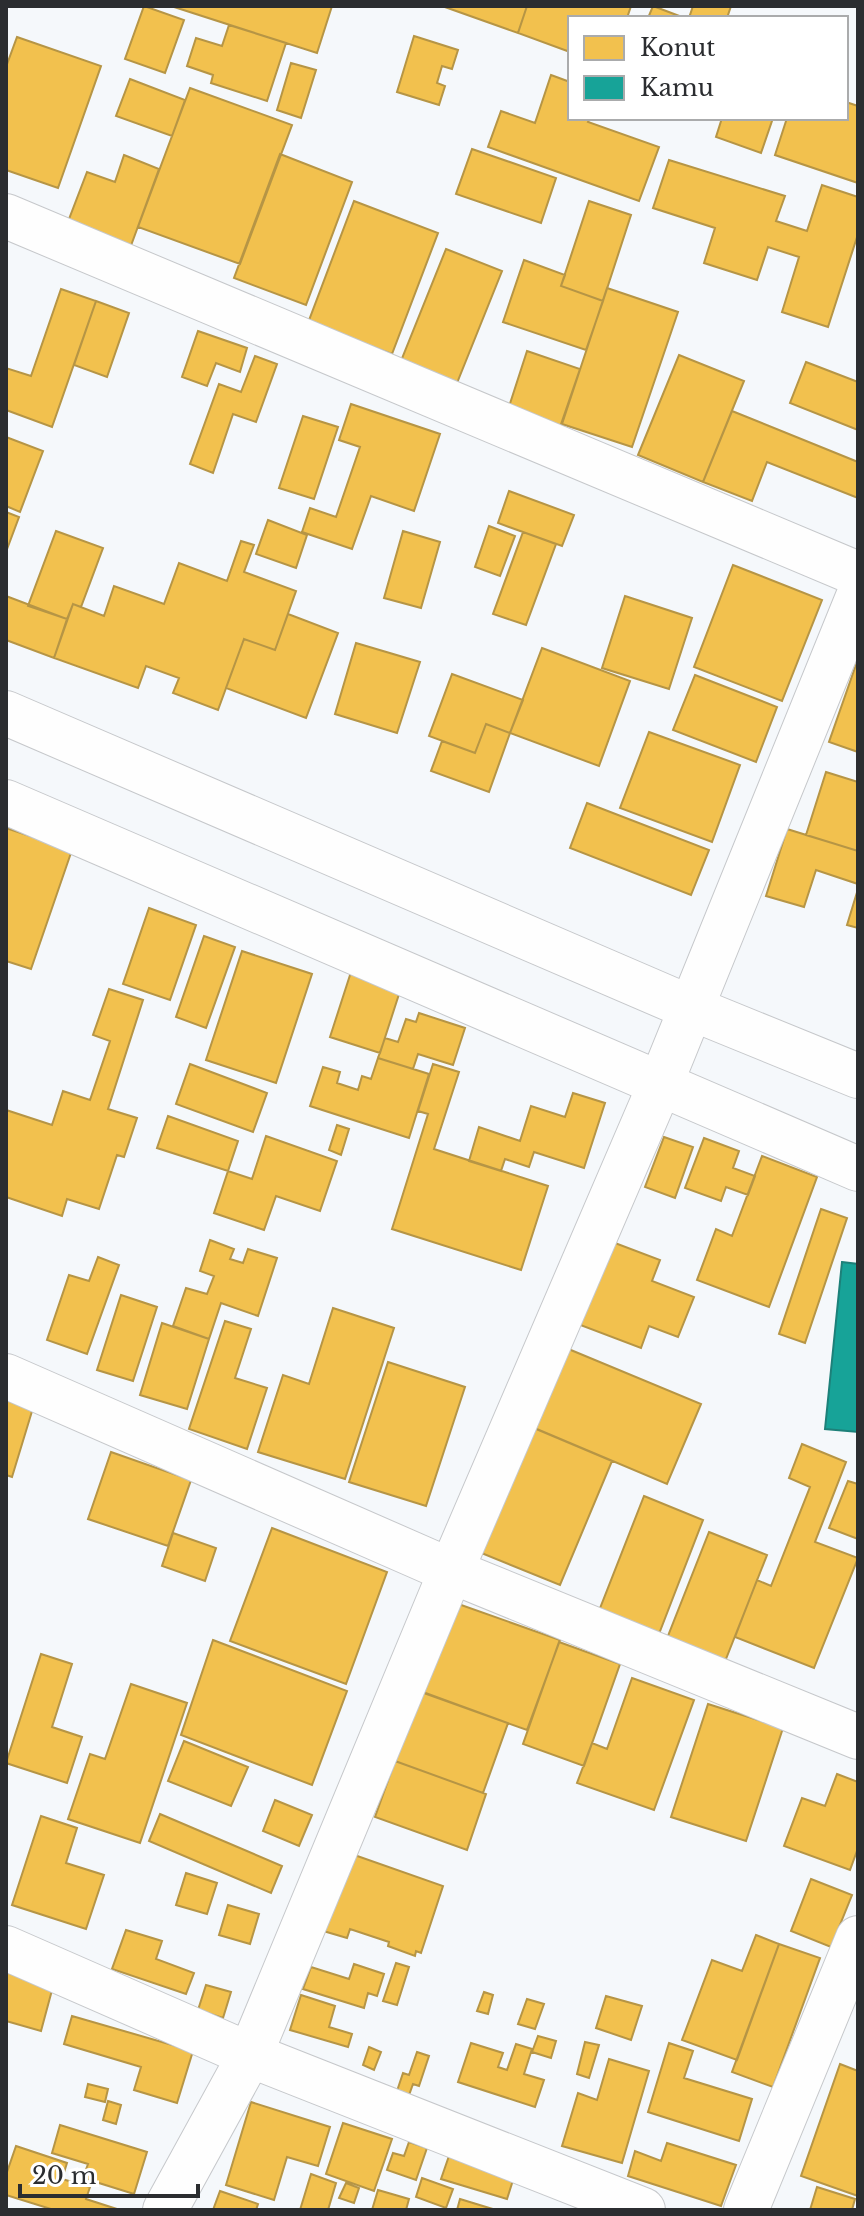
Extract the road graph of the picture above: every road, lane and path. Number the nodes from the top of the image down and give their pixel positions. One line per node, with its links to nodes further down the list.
1 (6, 216): 2 (street)
2 (858, 574)
3 (858, 597): 6 (street)
4 (6, 713): 6 (street)
5 (6, 802): 8 (street)
6 (691, 1008): 7 (street); 8 (street)
7 (858, 1076)
8 (660, 1085): 9 (street); 11 (street)
9 (858, 1169)
10 (6, 1376): 11 (street)
11 (451, 1571): 12 (street); 15 (street)
12 (858, 1737)
13 (858, 1938): 18 (street)
14 (6, 1948): 15 (street)
15 (250, 2055): 16 (street); 17 (street)
16 (165, 2210)
17 (643, 2210)
18 (746, 2210)

